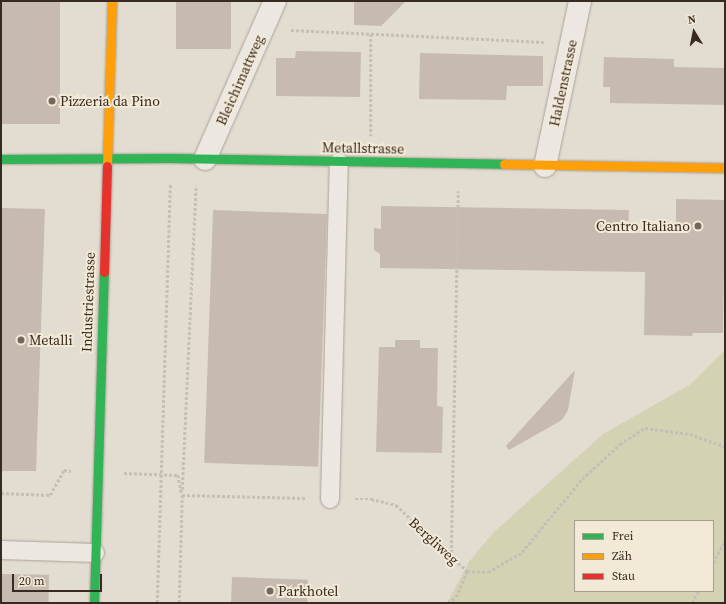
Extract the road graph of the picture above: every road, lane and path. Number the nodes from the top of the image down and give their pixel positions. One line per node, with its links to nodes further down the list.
1 (112, 1): 10 (street, Industriestrasse)
2 (275, 1): 4 (street, Bleichimattweg)
3 (580, 1): 6 (street, Haldenstrasse)
4 (263, 28): 5 (path); 9 (street, Bleichimattweg)
5 (370, 34): 6 (path); 12 (path)
6 (572, 43): 14 (street, Haldenstrasse)
7 (171, 158): 9 (street, Metallstrasse); 10 (street, Metallstrasse); 19 (path)
8 (1, 159): 10 (street, Metallstrasse)
9 (201, 159): 11 (street, Metallstrasse); 21 (path)
10 (106, 160): 25 (street, Industriestrasse)
11 (339, 162): 12 (street, Metallstrasse); 22 (lane)
12 (371, 162): 13 (street, Metallstrasse)
13 (459, 164): 14 (street, Metallstrasse); 26 (path)
14 (545, 166): 15 (street, Metallstrasse)
15 (725, 168)
16 (725, 447): 28 (path, Bergliweg)
17 (71, 471): 20 (path)
18 (117, 472): 19 (path)
19 (162, 475): 21 (path); 31 (path)
20 (1, 494)
21 (182, 495): 22 (path, Bergliweg); 32 (path)
22 (330, 499): 26 (path, Bergliweg)
23 (725, 540): 27 (path)
24 (1, 550): 25 (lane)
25 (95, 553): 30 (street, Industriestrasse)
26 (451, 558): 28 (path, Bergliweg)
27 (714, 561)
28 (467, 571): 33 (path)
29 (698, 592): 34 (path)
30 (94, 603)
31 (157, 603)
32 (178, 603)
33 (448, 603)
34 (692, 603)

